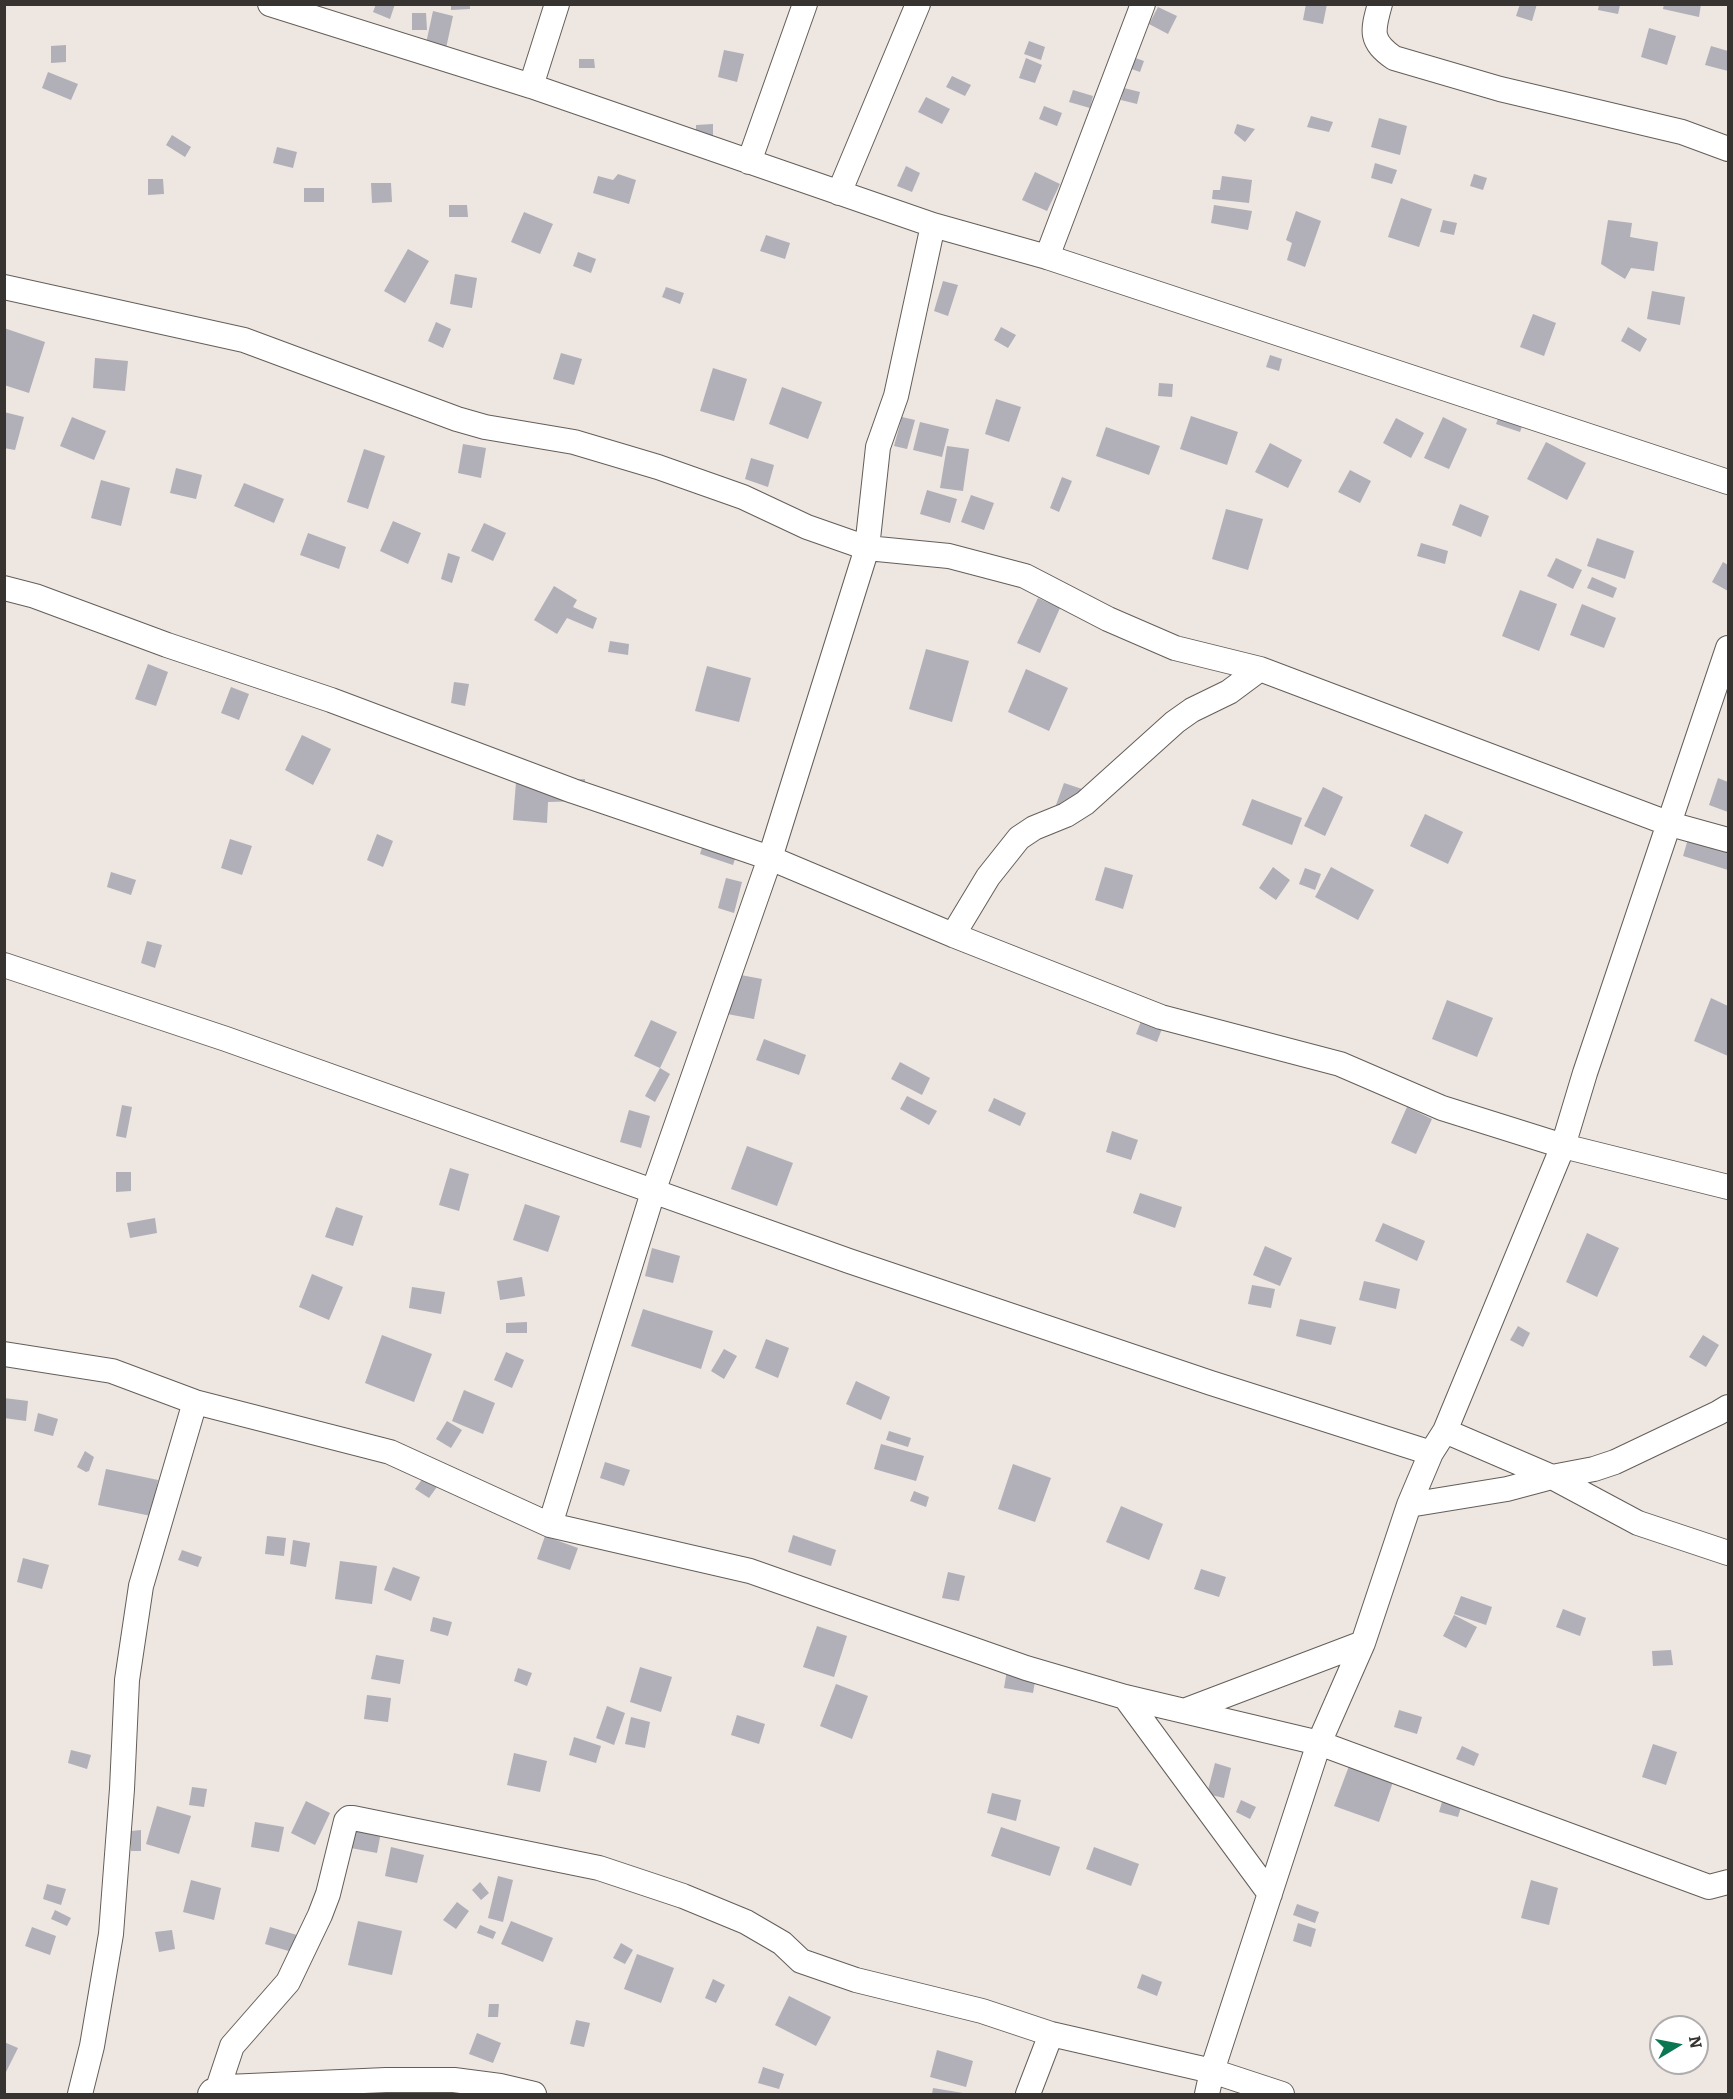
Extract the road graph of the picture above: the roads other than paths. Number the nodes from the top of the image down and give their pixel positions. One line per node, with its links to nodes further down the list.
1 (270, 4): 7 (street)
2 (557, 4): 7 (street)
3 (805, 4): 9 (street)
4 (918, 4): 10 (street)
5 (1143, 4): 12 (street)
6 (1380, 4): 8 (street)
7 (531, 86): 9 (street)
8 (1728, 149)
9 (749, 162): 10 (street)
10 (839, 193): 11 (street)
11 (933, 225): 12 (street); 15 (street)
12 (1047, 257): 14 (street)
13 (4, 286): 15 (street)
14 (1728, 482)
15 (867, 548): 18 (street); 21 (street)
16 (4, 588): 21 (street)
17 (1728, 648): 19 (street)
18 (1260, 669): 19 (street); 22 (street)
19 (1670, 824): 20 (street); 24 (street)
20 (1728, 840)
21 (770, 858): 22 (street); 26 (street)
22 (952, 935): 24 (street)
23 (4, 965): 26 (street)
24 (1563, 1146): 25 (street); 30 (street)
25 (1728, 1187)
26 (653, 1192): 31 (street); 34 (street)
27 (4, 1354): 28 (street)
28 (195, 1402): 34 (street); 46 (street)
29 (1728, 1407): 32 (street)
30 (1445, 1431): 31 (street); 32 (street)
31 (1431, 1453): 33 (street)
32 (1552, 1477): 33 (street); 35 (street)
33 (1409, 1505): 36 (street)
34 (550, 1525): 37 (street)
35 (1728, 1553)
36 (1363, 1643): 38 (street); 39 (street)
37 (1125, 1697): 38 (street); 41 (street)
38 (1184, 1711): 39 (street)
39 (1319, 1743): 40 (street); 41 (street)
40 (1728, 1882)
41 (1270, 1894): 43 (street)
42 (1051, 2034): 43 (street); 45 (street); 48 (street)
43 (1212, 2071): 49 (street); 50 (street)
44 (406, 2087): 45 (street); 47 (street)
45 (214, 2091)
46 (80, 2094)
47 (534, 2094)
48 (1028, 2094)
49 (1207, 2094)
50 (1282, 2094)

